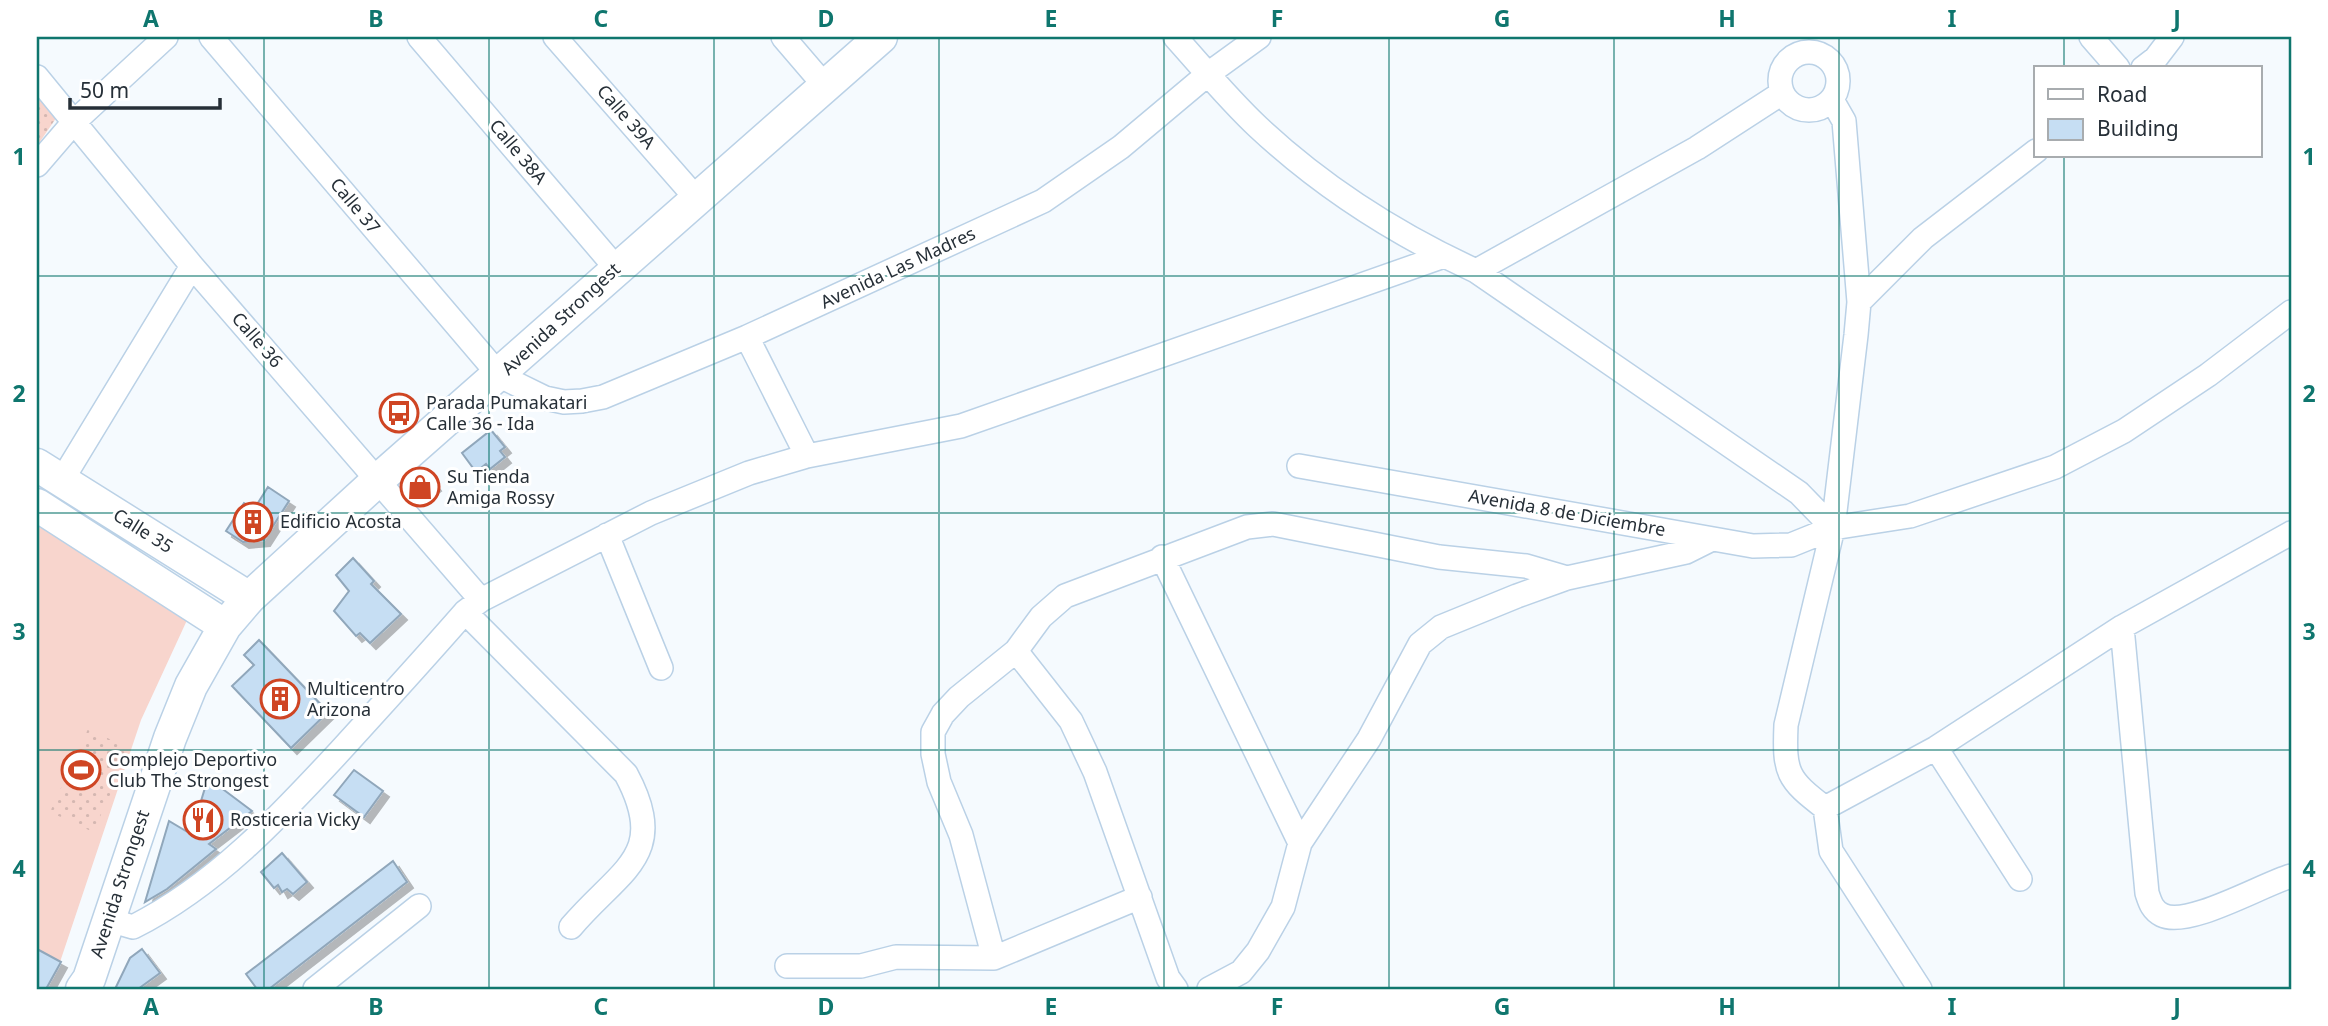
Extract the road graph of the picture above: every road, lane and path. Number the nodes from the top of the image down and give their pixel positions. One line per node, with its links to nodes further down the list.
1 (166, 37): 20 (street)
2 (211, 37): 31 (street, Calle 37)
3 (419, 37): 26 (street, Calle 38A)
4 (555, 37): 23 (street, Calle 39A)
5 (783, 37): 17 (street)
6 (881, 37): 17 (main road, Avenida Strongest)
7 (1175, 37): 15 (street)
8 (1259, 37): 15 (street, Avenida Las Madres)
9 (1832, 37): 12 (street)
10 (2091, 37): 13 (street)
11 (2172, 37): 14 (street)
12 (1833, 63): 18 (street); 19 (street)
13 (2116, 66)
14 (2146, 66)
15 (1208, 74): 24 (street); 30 (street, Avenida Las Madres)
16 (37, 77): 20 (street, Calle 36)
17 (825, 86): 23 (main road, Avenida Strongest)
18 (1782, 93): 19 (street); 27 (street)
19 (1832, 100): 28 (street)
20 (74, 122): 22 (street); 25 (street, Calle 36)
21 (2034, 153): 28 (street)
22 (37, 165)
23 (696, 198): 26 (main road, Avenida Strongest)
24 (1444, 256): 27 (street); 32 (street)
25 (192, 265): 34 (street); 35 (street, Calle 36)
26 (616, 268): 31 (main road, Avenida Strongest)
27 (1476, 271): 37 (street)
28 (1859, 302): 37 (street)
29 (2291, 312): 37 (street, Avenida 8 de Diciembre)
30 (747, 337): 31 (street, Avenida Las Madres); 32 (street)
31 (499, 376): 35 (main road, Avenida Strongest)
32 (807, 456): 39 (street)
33 (1299, 466): 40 (street, Avenida 8 de Diciembre)
34 (49, 473): 36 (main road); 43 (main road, Calle 35)
35 (378, 480): 43 (main road, Avenida Strongest); 44 (street, Calle 36)
36 (40, 507): 45 (main road, Calle 35)
37 (1833, 528): 40 (street, Avenida 8 de Diciembre); 50 (street)
38 (2291, 533): 46 (street)
39 (607, 535): 44 (street); 48 (street)
40 (1712, 539): 42 (street)
41 (1162, 557): 42 (street); 47 (street); 51 (street)
42 (1567, 578): 51 (street)
43 (249, 598): 45 (main road, Avenida Strongest)
44 (473, 606): 56 (street); 57 (street, Calle 36)
45 (225, 626): 56 (main road, Avenida Strongest)
46 (2122, 627): 49 (street); 52 (street)
47 (1016, 651): 54 (street); 58 (street)
48 (661, 668)
49 (1936, 748): 50 (street); 53 (street)
50 (1825, 808): 64 (street)
51 (1300, 843): 63 (street)
52 (2291, 876)
53 (2020, 879)
54 (1140, 897): 58 (street); 62 (street)
55 (419, 906): 61 (street)
56 (109, 920): 60 (main road, Avenida Strongest)
57 (571, 927)
58 (994, 958): 59 (street)
59 (787, 966)
60 (86, 986)
61 (315, 989)
62 (1176, 989)
63 (1209, 989)
64 (1920, 989)

